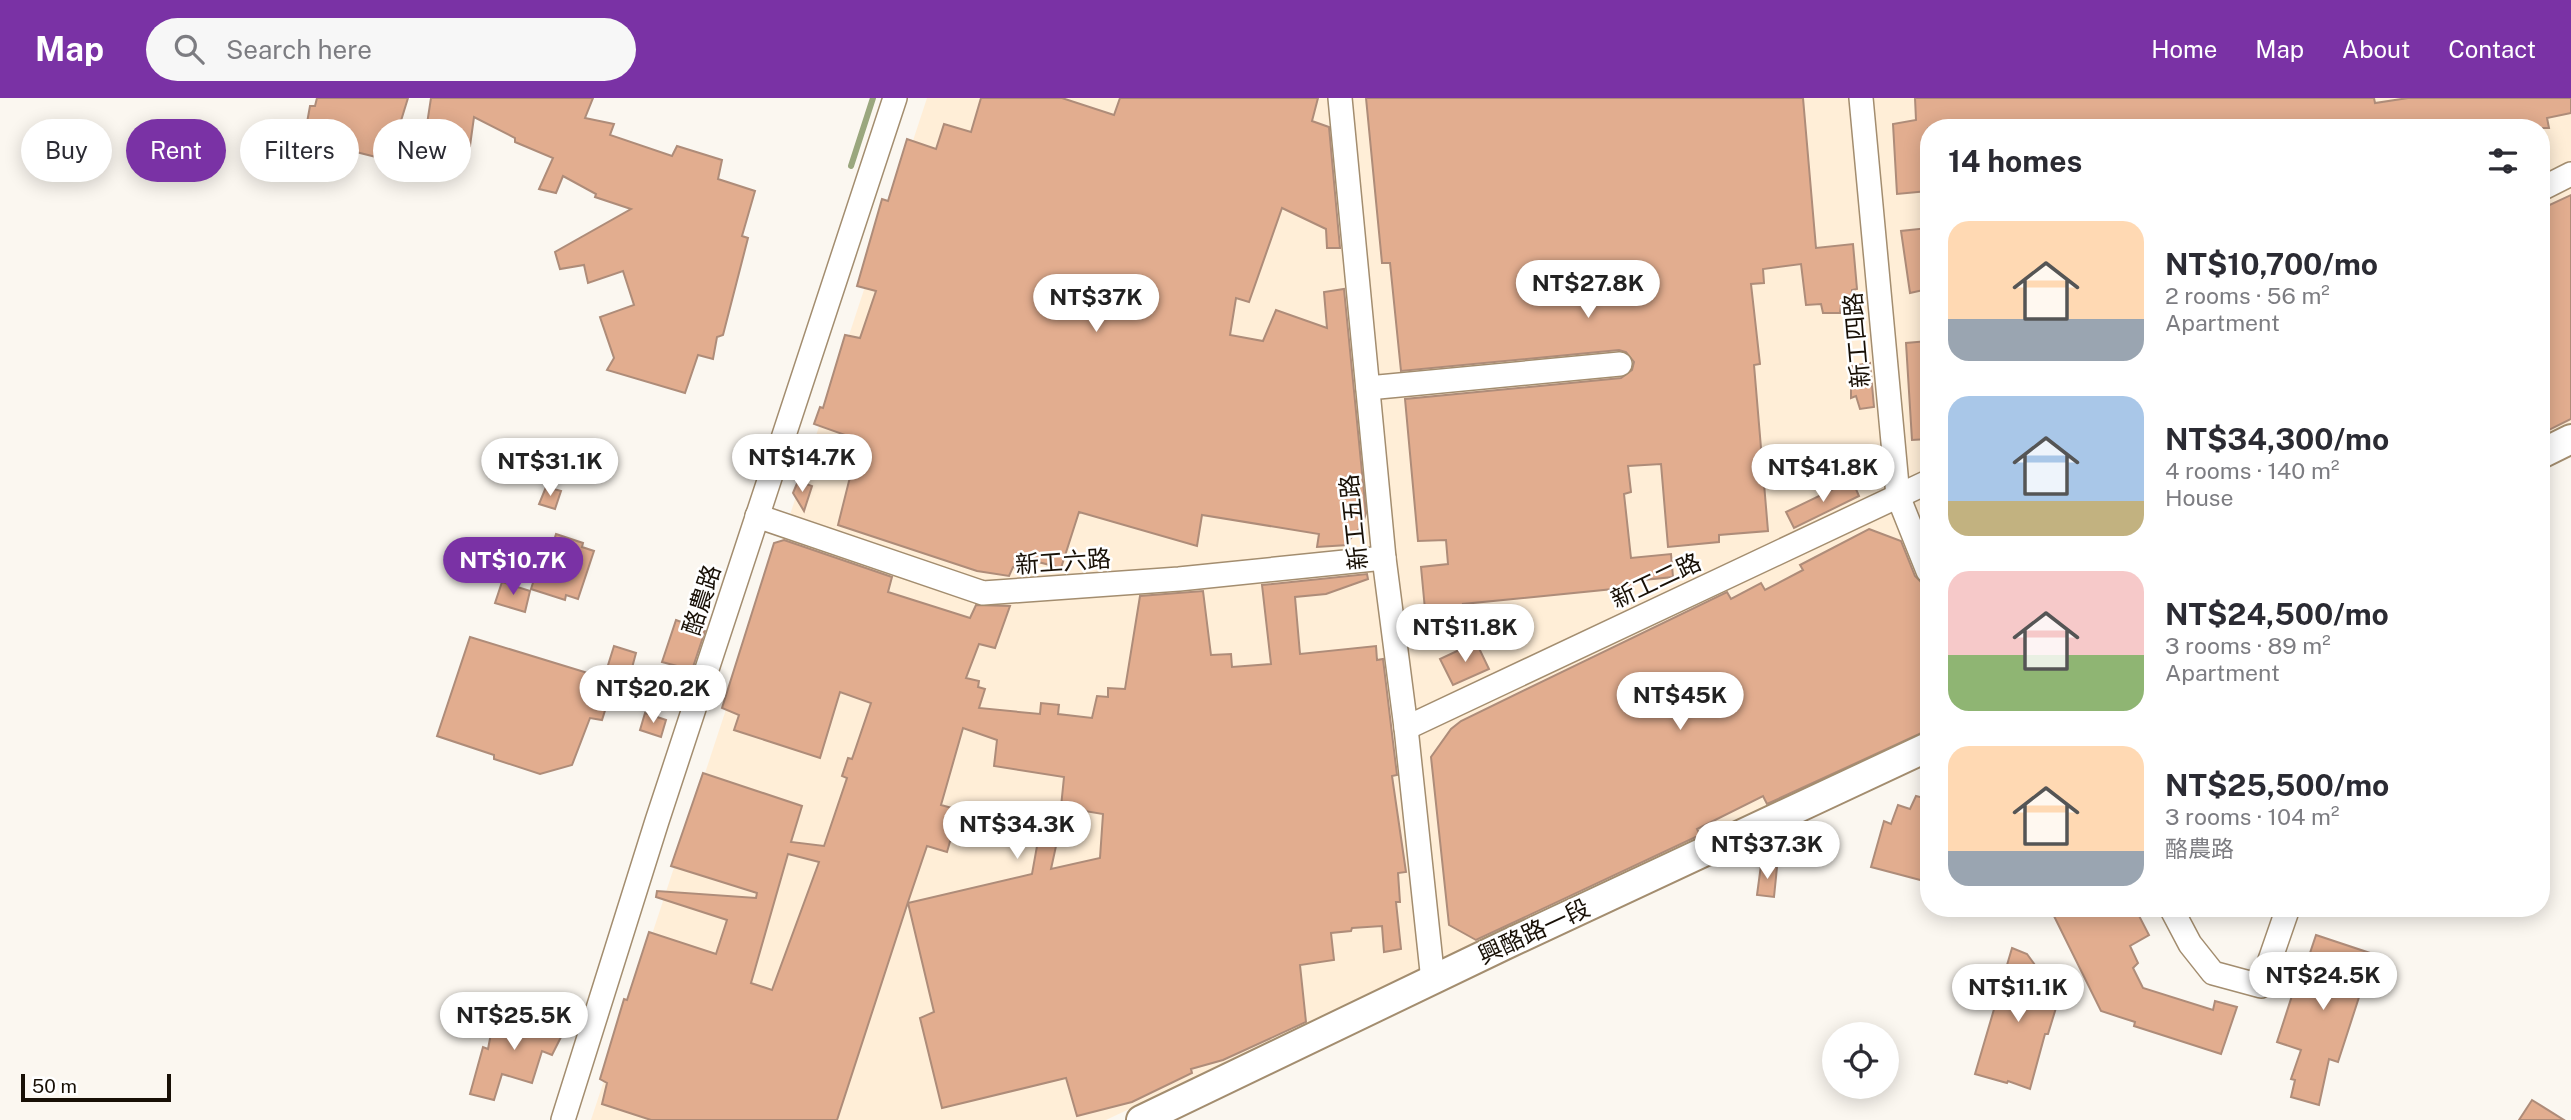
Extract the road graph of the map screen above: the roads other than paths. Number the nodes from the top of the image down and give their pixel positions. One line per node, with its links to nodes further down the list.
1 (895, 98): 12 (street, 酪農路)
2 (1340, 98): 7 (street, 新工五路)
3 (1861, 98): 11 (street, 新工四路)
4 (2571, 174): 5 (street)
5 (2550, 184)
6 (1620, 364): 7 (street)
7 (1368, 388): 14 (street, 新工五路)
8 (2571, 439): 9 (street)
9 (2550, 450)
10 (1920, 486): 11 (street, 新工二路)
11 (1898, 496): 13 (street, 新工四路); 15 (street, 新工二路)
12 (757, 516): 14 (street, 新工六路); 20 (street, 酪農路)
13 (1920, 551)
14 (1384, 558): 15 (street, 新工五路)
15 (1406, 727): 19 (street, 新工五路)
16 (1920, 751): 19 (street, 興酪路一段)
17 (2176, 917): 18 (street)
18 (2285, 917)
19 (1433, 981): 21 (street, 興酪路一段)
20 (563, 1120)
21 (1141, 1120)

